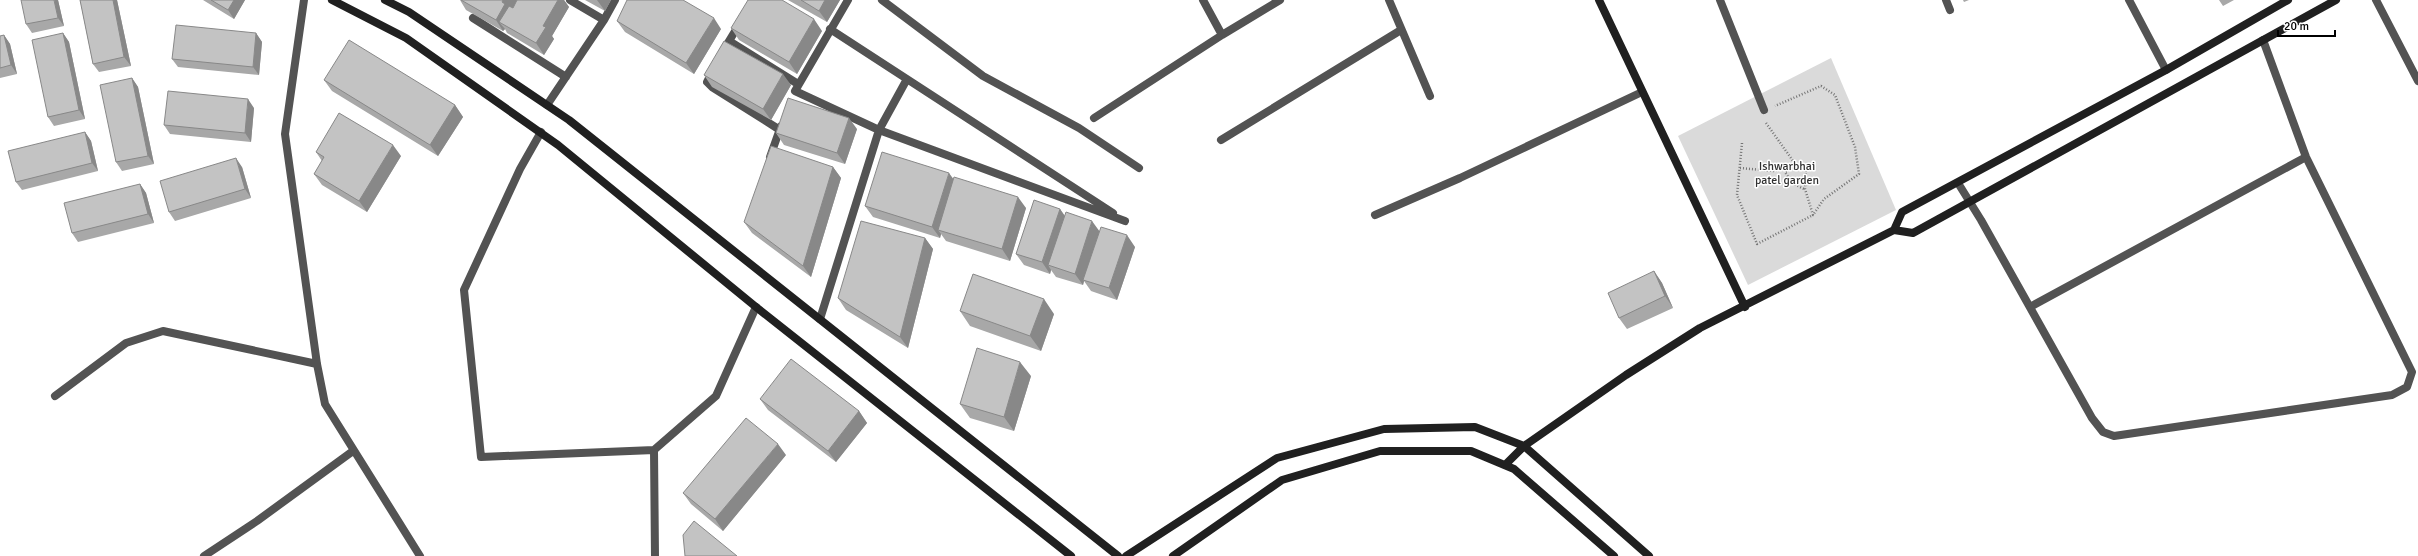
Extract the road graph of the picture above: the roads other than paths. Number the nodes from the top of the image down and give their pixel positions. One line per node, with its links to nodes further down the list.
1 (304, 0): 53 (street)
2 (332, 0): 40 (street)
3 (385, 0): 34 (street)
4 (570, 0): 21 (street)
5 (615, 0): 21 (street)
6 (848, 0): 22 (street)
7 (882, 0): 44 (street)
8 (1204, 0): 24 (street)
9 (1280, 0): 24 (street)
10 (1390, 0): 23 (street)
11 (1599, 0): 32 (street)
12 (1720, 0): 35 (street)
13 (1946, 0): 18 (street)
14 (2129, 0): 27 (street)
15 (2288, 0): 27 (street)
16 (2336, 0): 25 (street)
17 (2376, 0): 30 (street)
18 (1950, 10)
19 (473, 18): 28 (street)
20 (744, 18): 26 (street)
21 (604, 20): 28 (street)
22 (830, 29): 29 (street); 31 (street)
23 (1401, 30): 33 (street); 41 (street)
24 (1222, 35): 37 (street)
25 (2263, 40): 42 (street); 46 (street)
26 (728, 41): 31 (street); 38 (street)
27 (2166, 70): 45 (street)
28 (566, 77): 34 (street)
29 (907, 79): 39 (street); 39 (street)
30 (2418, 81)
31 (795, 91): 39 (street)
32 (1642, 92): 47 (street); 50 (street)
33 (1430, 96)
34 (547, 105): 52 (street)
35 (1764, 110)
36 (785, 117): 38 (street)
37 (1094, 118)
38 (780, 130): 43 (street)
39 (879, 130): 52 (street)
40 (541, 132): 49 (street); 56 (street)
41 (1221, 140)
42 (2306, 157): 51 (street); 51 (street)
43 (766, 166)
44 (1139, 168)
45 (1958, 183): 46 (street); 48 (street)
46 (1970, 203): 48 (street); 51 (street)
47 (1375, 215)
48 (1894, 230): 50 (street)
49 (756, 307): 56 (street); 62 (street)
50 (1745, 307): 55 (street)
51 (2030, 307)
52 (820, 319): 63 (street)
53 (317, 364): 54 (street); 57 (street)
54 (55, 396)
55 (1524, 446): 58 (street); 64 (street); 67 (street)
56 (654, 450): 61 (street)
57 (352, 451): 59 (street); 60 (street)
58 (1505, 465): 65 (street); 66 (street)
59 (204, 556)
60 (420, 556)
61 (655, 556)
62 (1071, 556)
63 (1118, 556)
64 (1126, 556)
65 (1173, 556)
66 (1614, 556)
67 (1649, 556)

